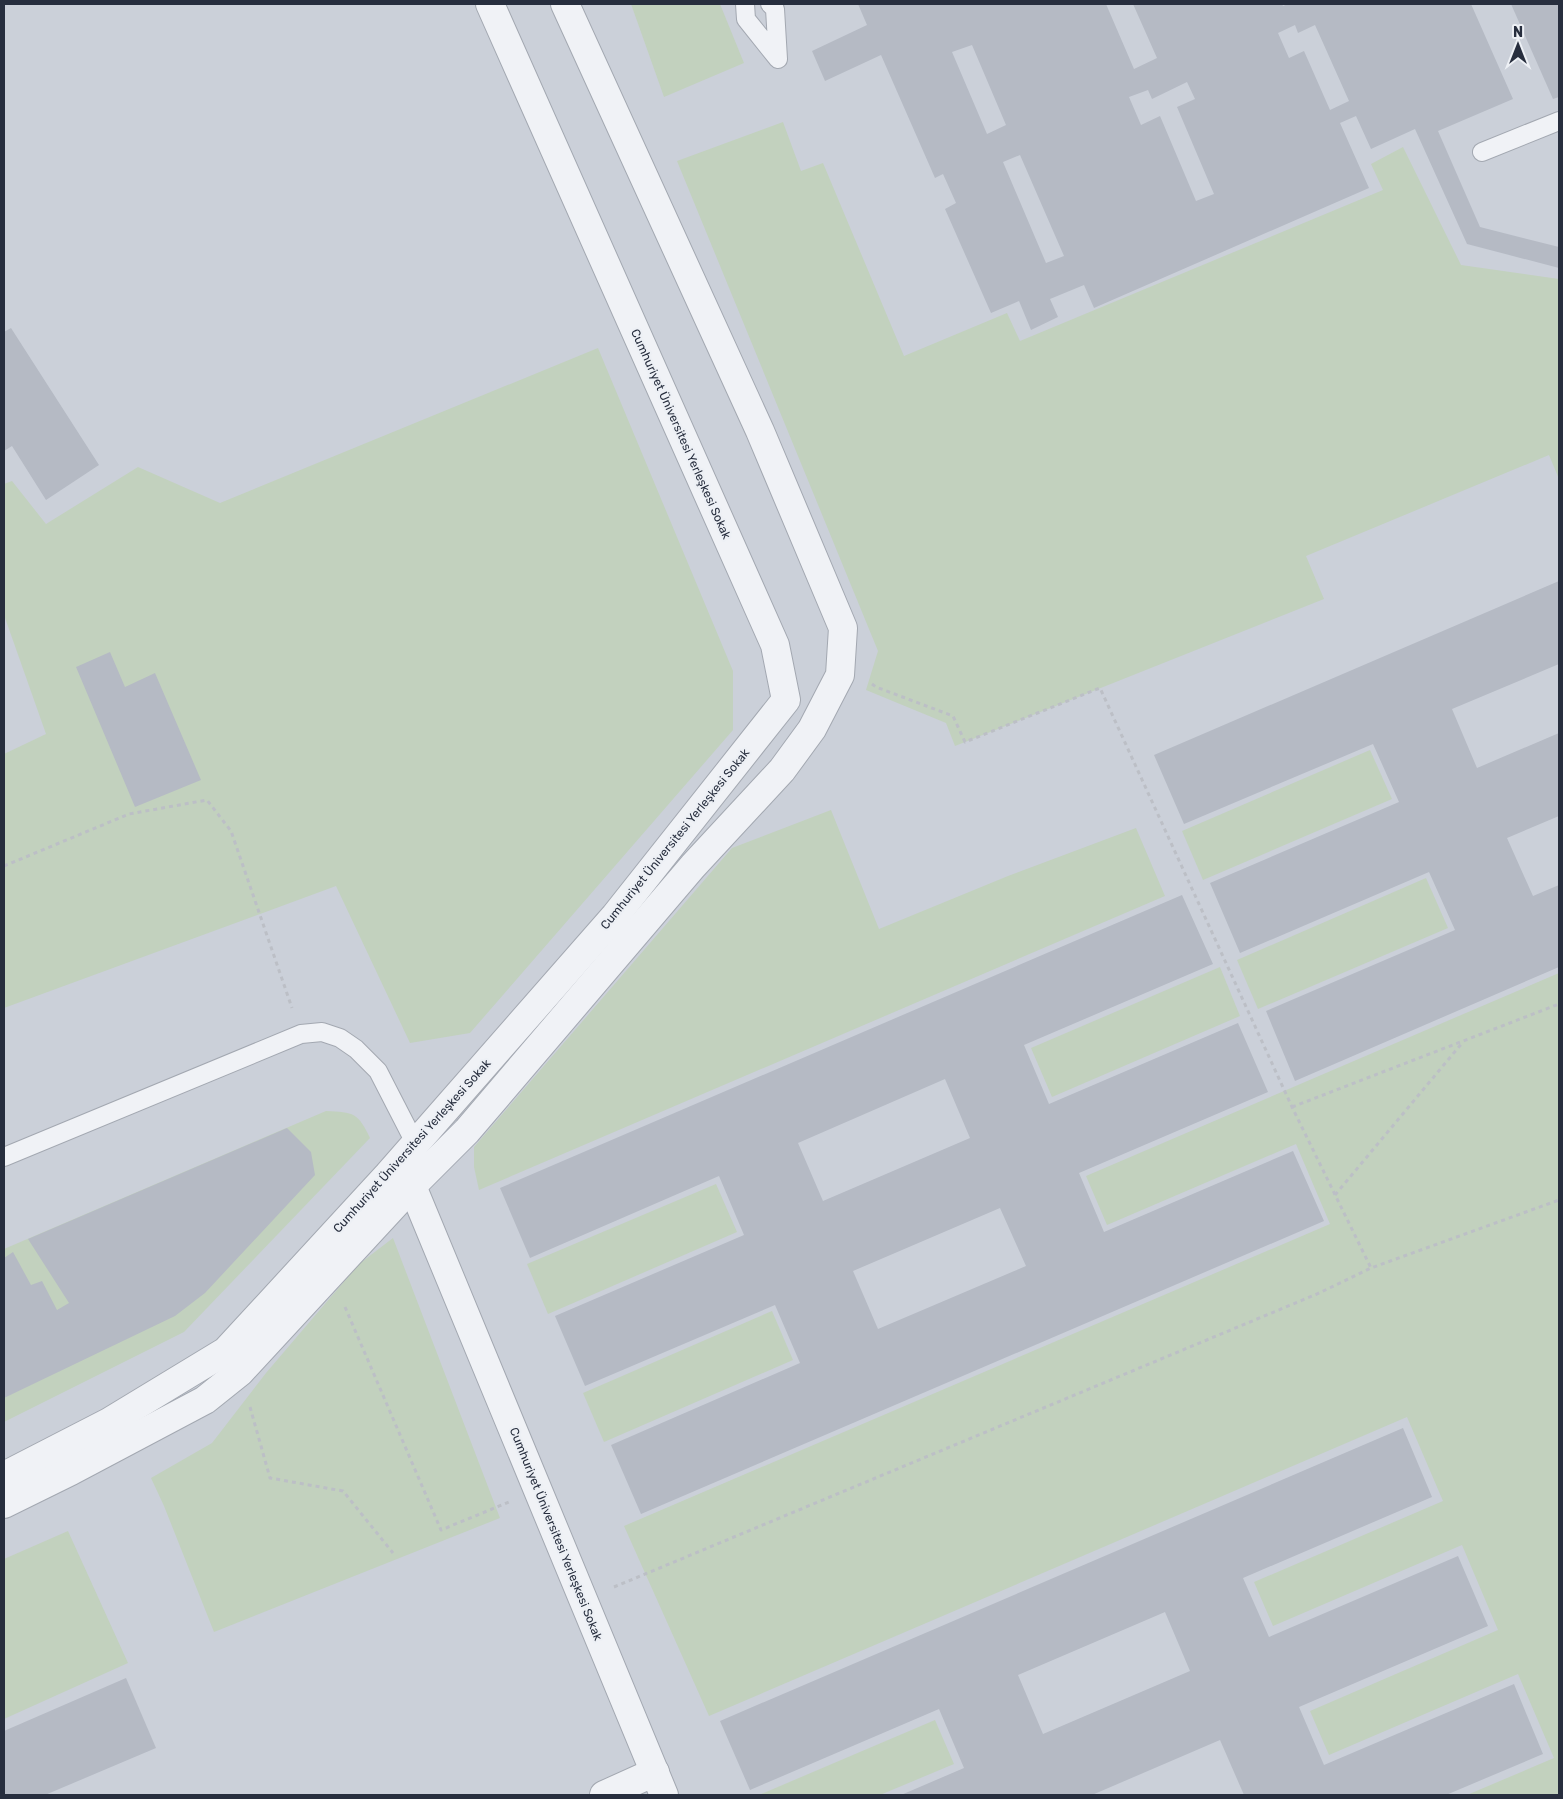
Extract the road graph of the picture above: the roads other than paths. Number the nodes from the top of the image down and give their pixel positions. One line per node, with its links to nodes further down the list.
1 (490, 4): 7 (street, Cumhuriyet Üniversitesi Yerleşkesi Sokak)
2 (566, 4): 9 (street, Cumhuriyet Üniversitesi Yerleşkesi Sokak)
3 (745, 4): 4 (lane)
4 (770, 4)
5 (1559, 121): 6 (lane)
6 (1482, 152)
7 (416, 1143): 8 (lane); 10 (street, Cumhuriyet Üniversitesi Yerleşkesi Sokak)
8 (4, 1157)
9 (412, 1186): 11 (street, Cumhuriyet Üniversitesi Yerleşkesi Sokak); 12 (street, Cumhuriyet Üniversitesi Yerleşkesi Sokak)
10 (4, 1476)
11 (4, 1504)
12 (659, 1783): 13 (street, Cumhuriyet Üniversitesi Yerleşkesi Sokak)
13 (604, 1795)

